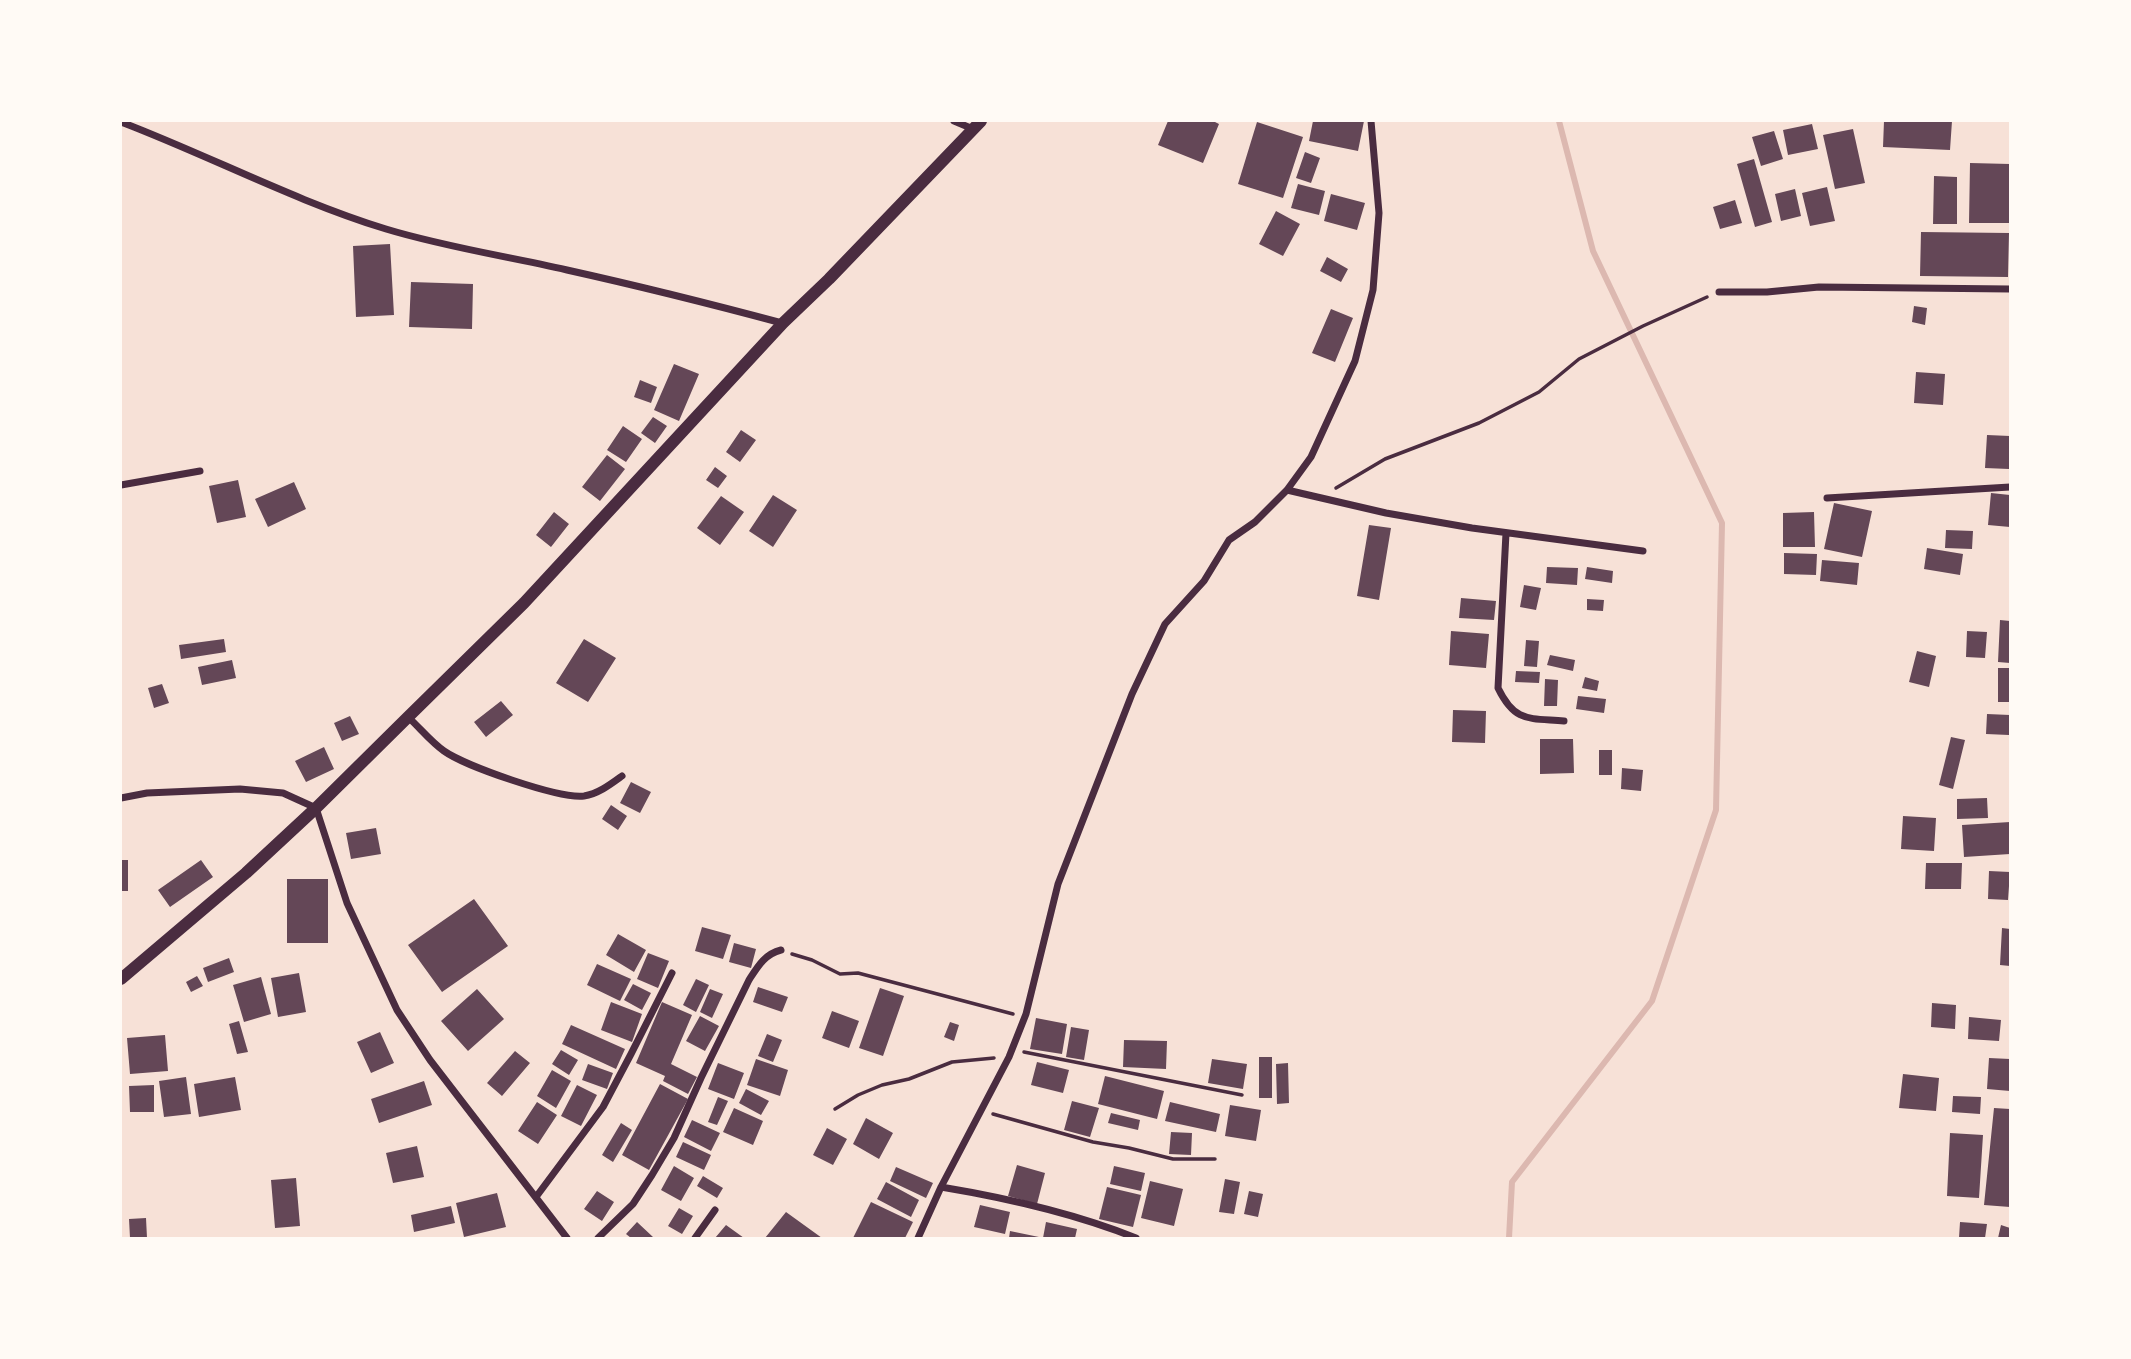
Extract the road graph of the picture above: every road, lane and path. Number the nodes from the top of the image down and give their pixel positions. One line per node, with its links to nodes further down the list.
1 (954, 121): 4 (street)
2 (1371, 121): 11 (street)
3 (121, 122): 7 (street)
4 (977, 125): 7 (street)
5 (2010, 289): 6 (street)
6 (1719, 292): 12 (path)
7 (783, 323): 16 (street)
8 (200, 471): 9 (street)
9 (121, 485)
10 (2010, 486): 13 (street)
11 (1287, 490): 12 (street); 24 (street)
12 (1319, 498): 14 (street)
13 (1827, 498)
14 (1506, 533): 15 (street); 17 (street)
15 (1643, 551)
16 (408, 718): 18 (street); 20 (street)
17 (1564, 721)
18 (622, 776)
19 (121, 798): 20 (street)
20 (316, 808): 23 (street); 31 (street)
21 (781, 950): 24 (path); 35 (street)
22 (671, 973): 31 (street)
23 (121, 979)
24 (1026, 1014): 25 (street)
25 (1010, 1053): 26 (path); 27 (path); 28 (street)
26 (1242, 1095)
27 (835, 1109)
28 (981, 1111): 29 (path); 30 (street)
29 (1215, 1159)
30 (941, 1187): 33 (street); 37 (street)
31 (536, 1197): 34 (street)
32 (715, 1210): 36 (street)
33 (921, 1237)
34 (567, 1238)
35 (598, 1238)
36 (695, 1238)
37 (1136, 1238)

